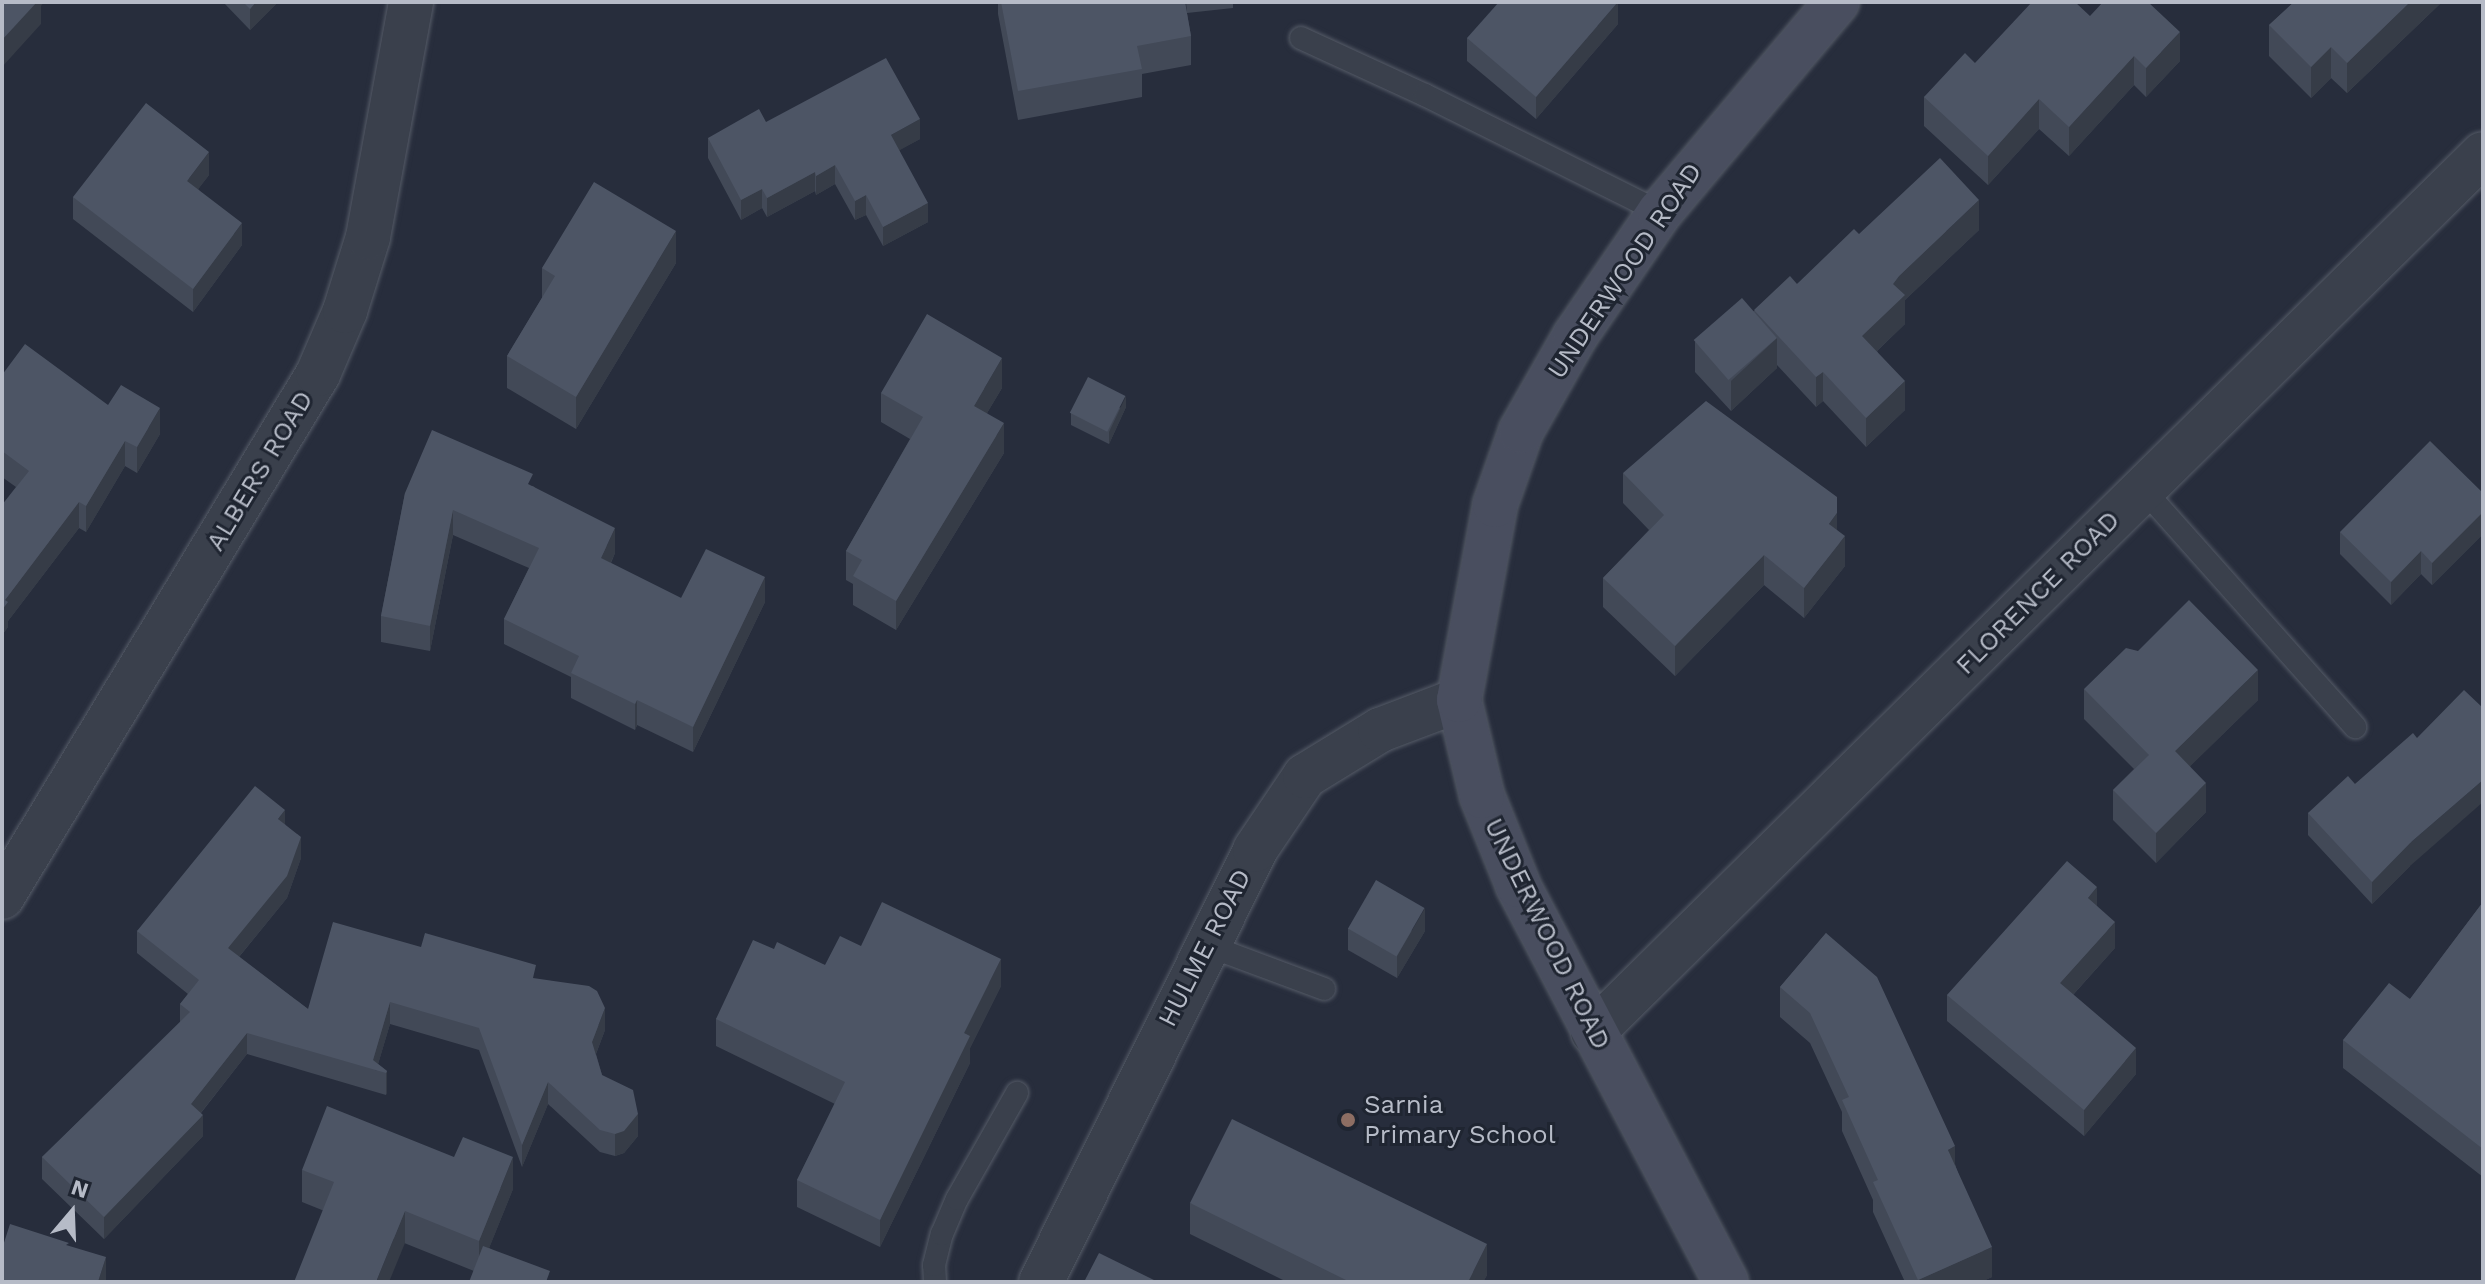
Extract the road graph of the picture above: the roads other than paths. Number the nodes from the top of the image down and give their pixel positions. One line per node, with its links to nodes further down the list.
1 (411, 2): 9 (street, ALBERS ROAD)
2 (1837, 2): 5 (main road, UNDERWOOD ROAD)
3 (1301, 38): 5 (lane)
4 (2483, 154): 6 (street, FLORENCE ROAD)
5 (1660, 212): 7 (main road, UNDERWOOD ROAD)
6 (2143, 489): 8 (lane); 12 (street, FLORENCE ROAD)
7 (1459, 700): 10 (street, HULME ROAD); 12 (main road, UNDERWOOD ROAD)
8 (2355, 727)
9 (2, 897)
10 (1206, 945): 11 (lane); 15 (street, HULME ROAD)
11 (1324, 989)
12 (1593, 1032): 16 (main road, UNDERWOOD ROAD)
13 (1017, 1093): 14 (lane)
14 (935, 1282)
15 (1041, 1282)
16 (1726, 1282)

